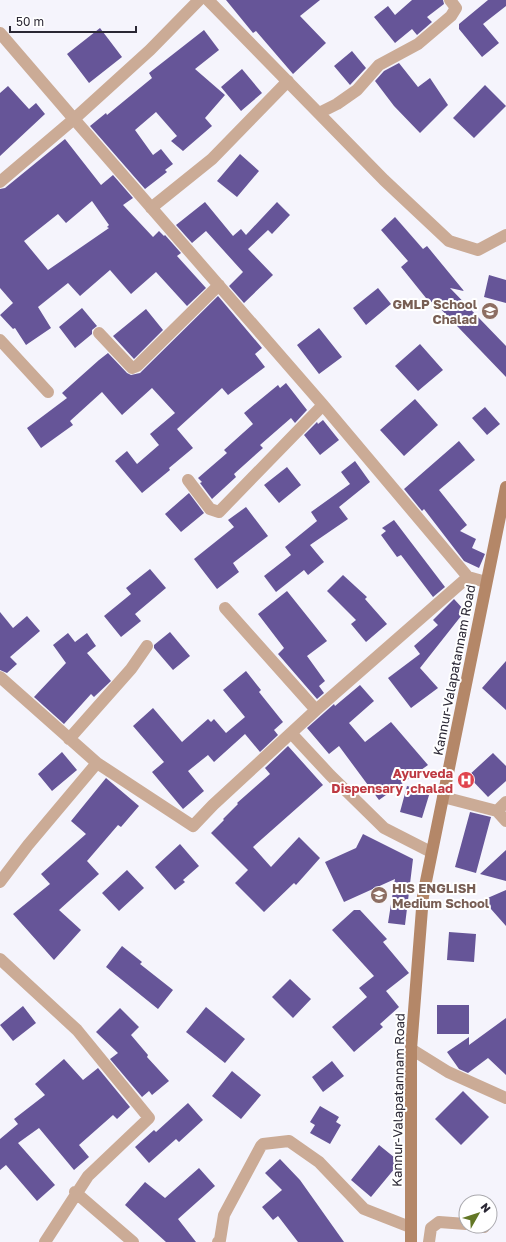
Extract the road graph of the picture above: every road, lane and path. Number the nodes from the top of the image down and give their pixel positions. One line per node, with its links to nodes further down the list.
1 (199, 0): 7 (street)
2 (208, 0): 5 (street)
3 (450, 0): 6 (street)
4 (0, 33): 7 (street)
5 (288, 81): 6 (street); 9 (street)
6 (319, 113): 10 (street)
7 (74, 119): 8 (street); 9 (street)
8 (0, 182)
9 (151, 208): 11 (street)
10 (506, 235)
11 (219, 285): 12 (street); 15 (street)
12 (99, 333)
13 (0, 340): 14 (street)
14 (48, 392)
15 (323, 405): 16 (street); 18 (street)
16 (188, 480)
17 (506, 487): 19 (main road, Kannur-Valapatannam Road)
18 (468, 577): 19 (street); 23 (street)
19 (486, 582): 27 (main road, Kannur-Valapatannam Road)
20 (225, 608): 23 (street)
21 (147, 646): 25 (street)
22 (0, 677): 25 (street)
23 (316, 710): 24 (street)
24 (292, 733): 26 (street); 31 (street)
25 (70, 739): 26 (street)
26 (97, 763): 32 (street)
27 (443, 796): 29 (street); 31 (main road, Kannur-Valapatannam Road)
28 (506, 802): 29 (street)
29 (497, 811): 30 (street)
30 (506, 821)
31 (431, 852): 34 (main road, Kannur-Valapatannam Road)
32 (0, 882)
33 (0, 960): 36 (street)
34 (411, 1049): 35 (street); 38 (main road, Kannur-Valapatannam Road)
35 (506, 1098)
36 (76, 1192): 40 (street); 41 (street)
37 (458, 1223): 43 (street)
38 (410, 1228): 39 (street); 42 (main road, Kannur-Valapatannam Road)
39 (220, 1241)
40 (45, 1242)
41 (133, 1242)
42 (411, 1242)
43 (429, 1242)

